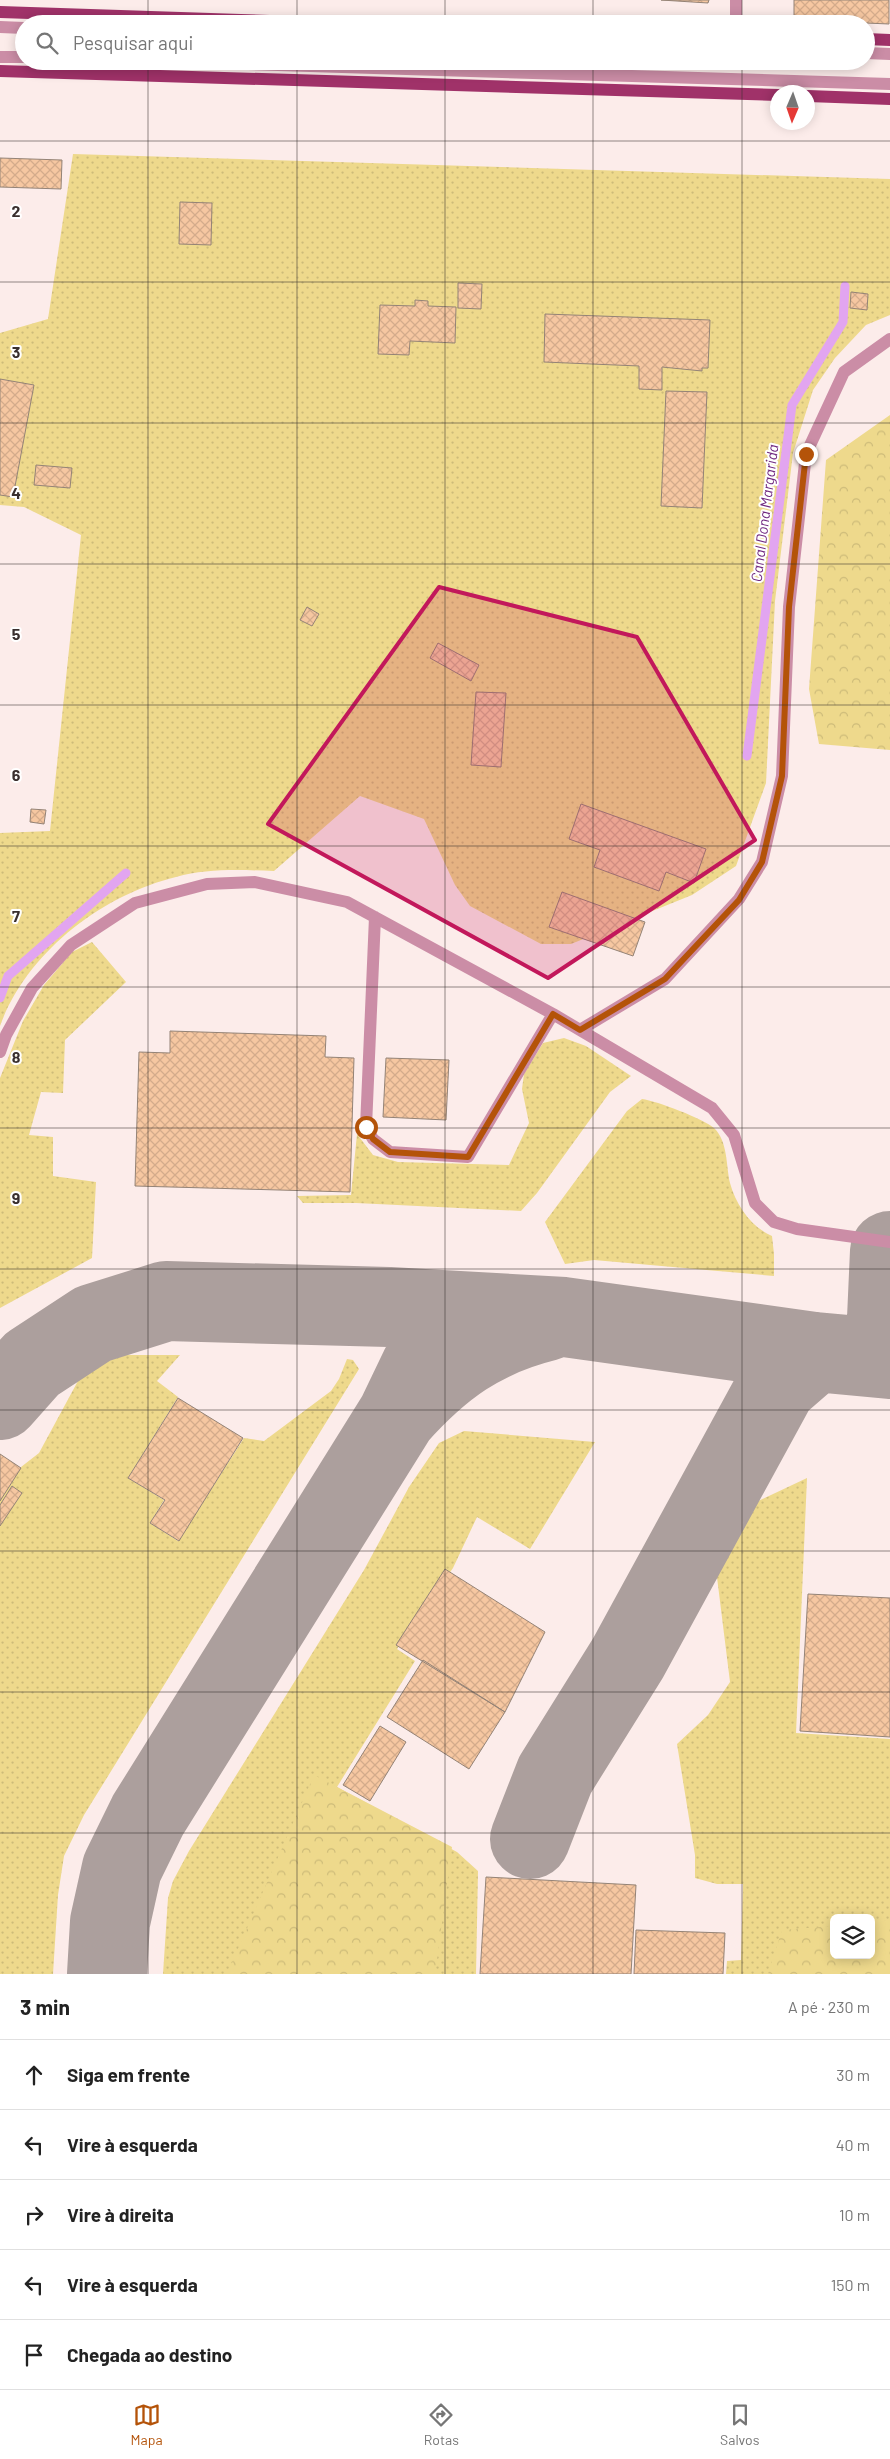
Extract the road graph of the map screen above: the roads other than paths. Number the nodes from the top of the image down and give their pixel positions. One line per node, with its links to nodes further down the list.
1 (736, 0): 4 (street)
2 (0, 12): 3 (main road)
3 (90, 15)
4 (736, 15)
5 (0, 27): 6 (street)
6 (15, 28)
7 (875, 39): 8 (main road)
8 (890, 40)
9 (875, 54): 10 (street)
10 (890, 54)
11 (0, 57): 12 (street)
12 (15, 57)
13 (439, 70): 15 (street)
14 (0, 71): 16 (main road)
15 (890, 84)
16 (770, 95)
17 (815, 96): 18 (main road)
18 (890, 98)
19 (890, 339): 22 (street)
20 (375, 917): 21 (street); 21 (street); 23 (street)
21 (553, 1014): 22 (street)
22 (580, 1030): 24 (street)
23 (0, 1052)
24 (890, 1242)

